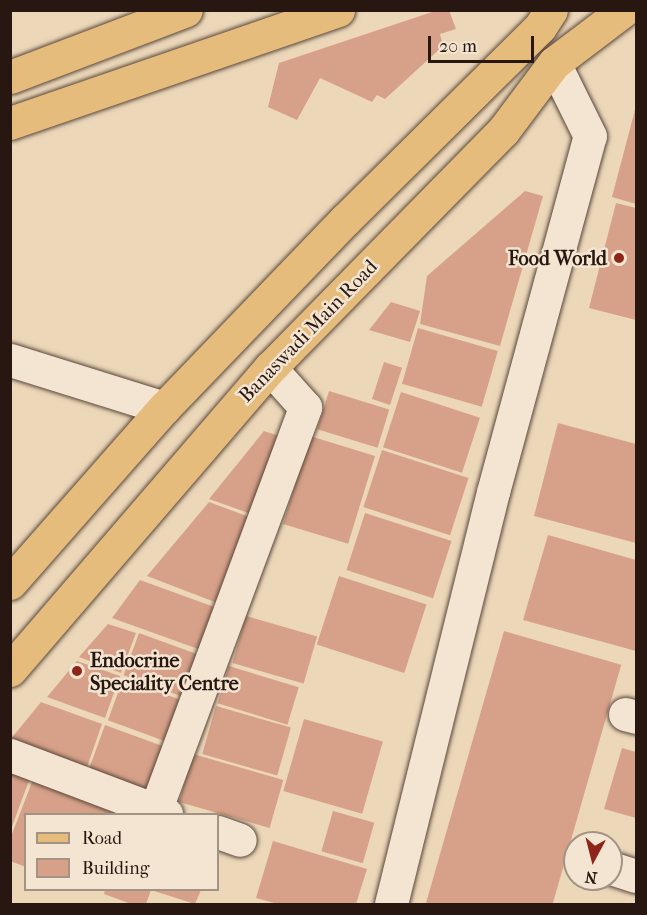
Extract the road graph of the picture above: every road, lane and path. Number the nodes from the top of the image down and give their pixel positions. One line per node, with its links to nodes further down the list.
1 (186, 10): 6 (main road)
2 (338, 10): 7 (main road)
3 (624, 10): 5 (main road, Banaswadi Main Road)
4 (542, 16): 5 (main road); 10 (main road)
5 (554, 63): 9 (main road, Banaswadi Main Road); 15 (street)
6 (10, 77)
7 (10, 123)
8 (10, 360): 10 (street)
9 (270, 368): 12 (main road, Banaswadi Main Road); 14 (street)
10 (164, 408): 11 (main road)
11 (10, 583)
12 (10, 670)
13 (10, 755): 14 (street)
14 (160, 813)
15 (391, 904)

